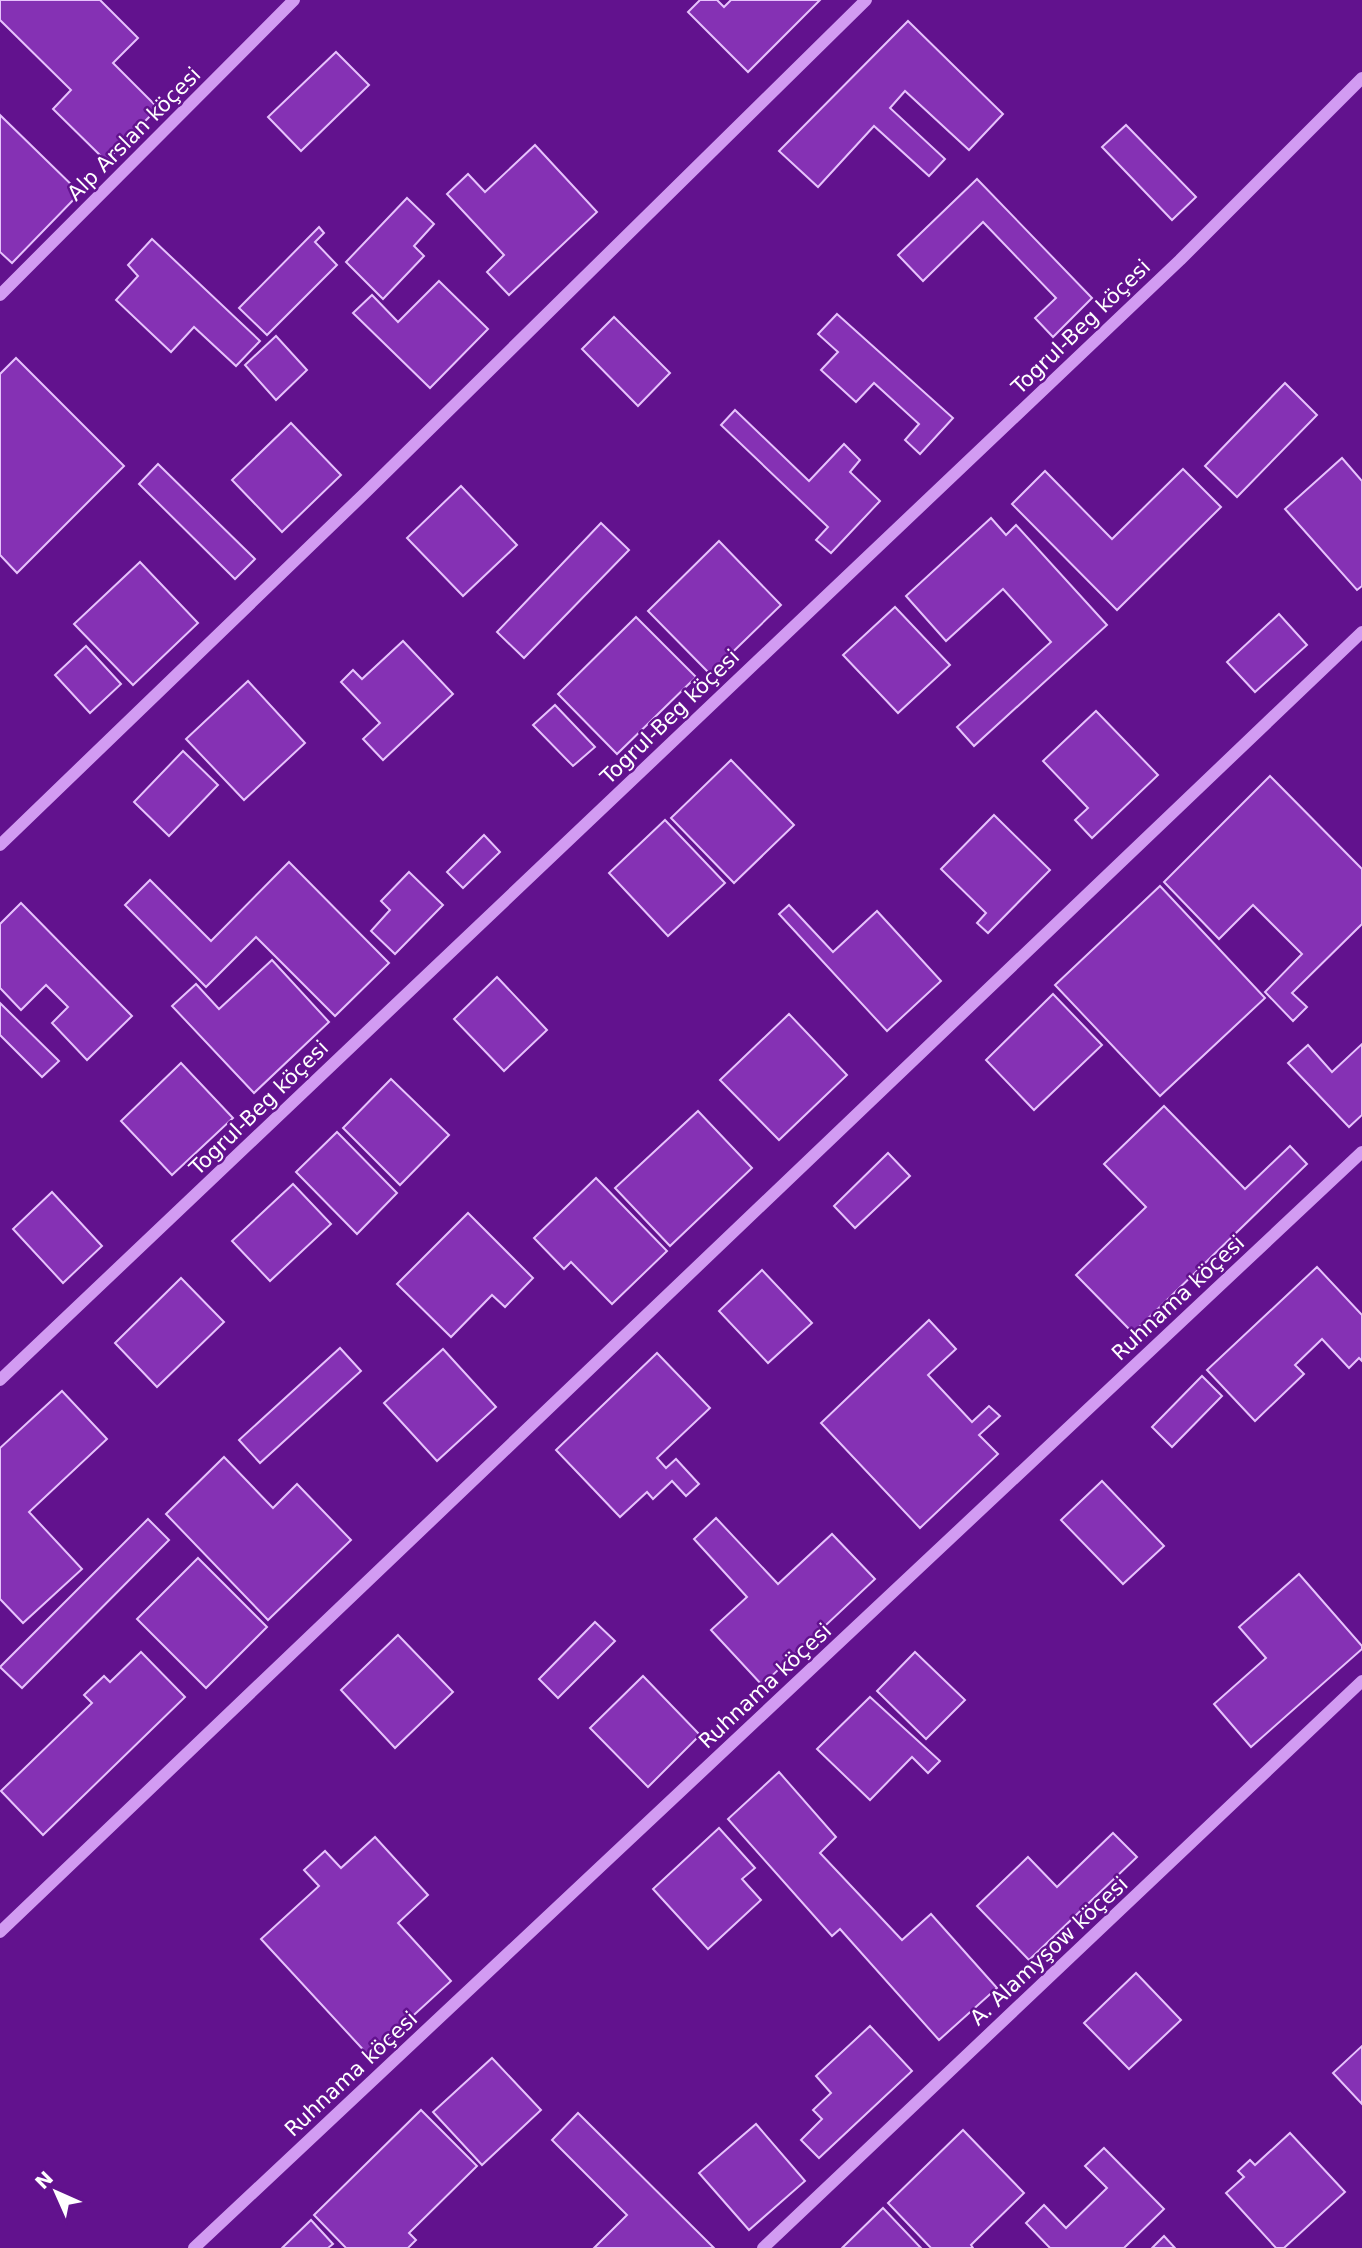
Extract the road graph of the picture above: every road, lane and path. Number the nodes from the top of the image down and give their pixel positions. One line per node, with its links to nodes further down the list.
1 (295, 0): 4 (street, Alp Arslan köçesi)
2 (866, 0): 6 (street)
3 (1362, 78): 8 (street, Togrul-Beg köçesi)
4 (0, 295)
5 (1362, 632): 10 (street)
6 (0, 845)
7 (1362, 1152): 11 (street, Ruhnama köçesi)
8 (0, 1380)
9 (1362, 1681): 12 (street, A. Alamyşow köçesi)
10 (0, 1932)
11 (194, 2248)
12 (763, 2248)

